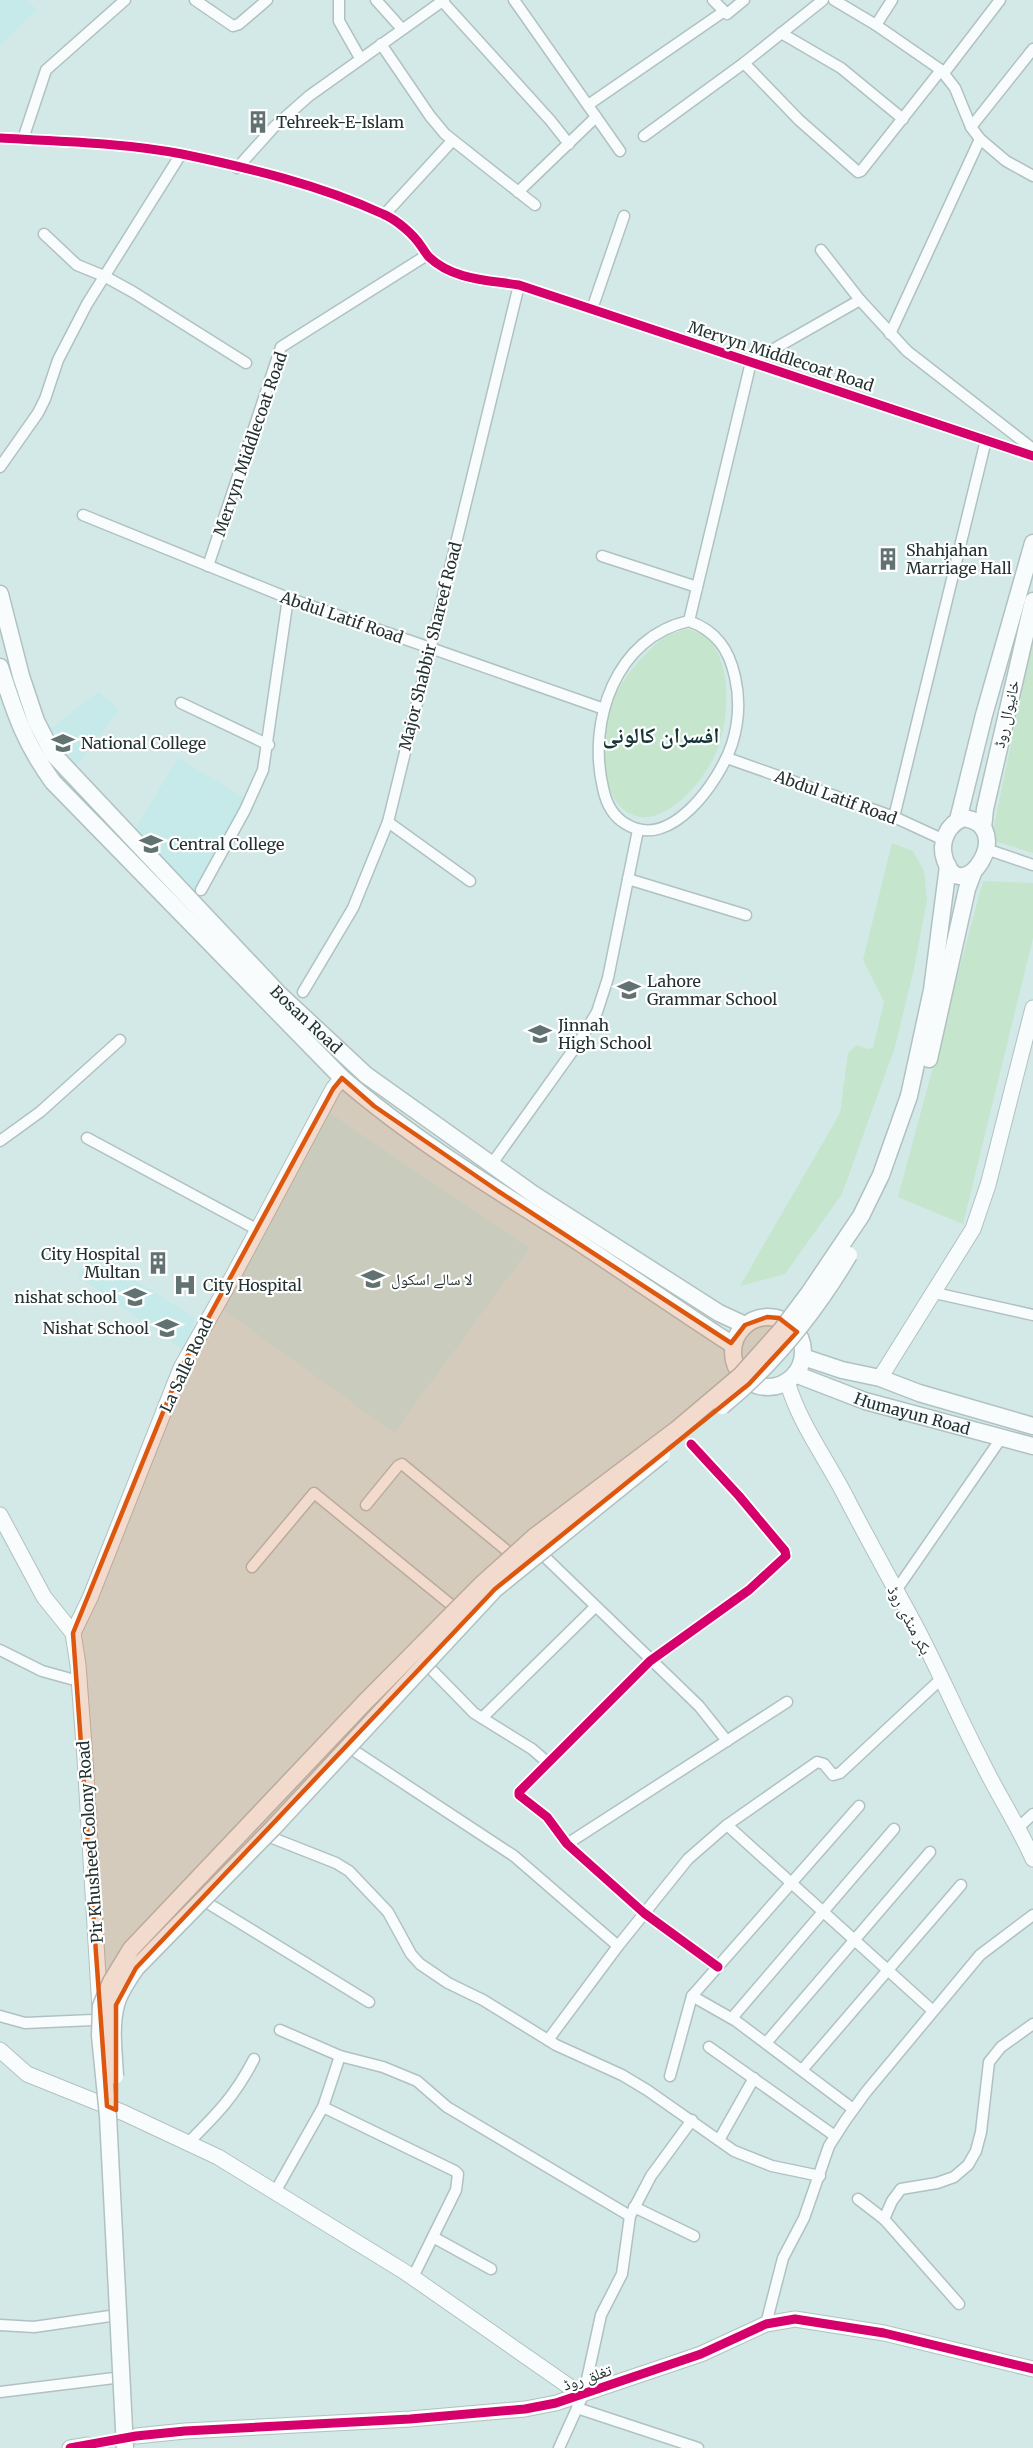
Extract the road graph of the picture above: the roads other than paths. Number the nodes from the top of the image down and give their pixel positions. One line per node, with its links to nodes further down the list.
1 (125, 0): 29 (street)
2 (195, 0): 3 (street)
3 (267, 0)
4 (376, 0): 16 (street)
5 (514, 0): 23 (street)
6 (713, 0): 14 (street)
7 (744, 0): 14 (street)
8 (823, 0): 17 (street)
9 (834, 0): 15 (street)
10 (892, 0): 15 (street)
11 (1000, 0): 22 (street)
12 (443, 1): 16 (street); 32 (street)
13 (341, 2): 20 (street)
14 (723, 12): 23 (street)
15 (876, 25): 22 (street)
16 (402, 29): 18 (street)
17 (781, 33): 21 (street); 25 (street)
18 (381, 44): 20 (street); 31 (street)
19 (1033, 48): 26 (street)
20 (360, 58): 35 (street)
21 (744, 63): 25 (street); 27 (street)
22 (943, 72): 25 (street); 26 (street)
23 (588, 105): 24 (street)
24 (596, 117): 32 (street); 33 (street)
25 (903, 118)
26 (971, 128): 30 (street)
27 (645, 136)
28 (0, 138): 29 (street)
29 (23, 139): 34 (street)
30 (980, 139): 36 (street); 48 (street)
31 (452, 141): 37 (street); 39 (street)
32 (569, 144): 37 (street)
33 (620, 151)
34 (181, 154): 35 (street); 44 (street)
35 (237, 168): 39 (street)
36 (1033, 176)
37 (518, 192): 38 (street)
38 (535, 205)
39 (386, 214): 43 (street, Mervyn Middlecoat Road)
40 (624, 216): 47 (street)
41 (44, 234): 44 (street)
42 (821, 249): 46 (street)
43 (427, 255): 45 (street, Mervyn Middlecoat Road); 58 (street, Mervyn Middlecoat Road)
44 (104, 276): 50 (street); 54 (street)
45 (519, 285): 47 (street, Mervyn Middlecoat Road); 64 (street, Major Shabbir Shareef Road)
46 (860, 300): 48 (street); 49 (street)
47 (592, 309): 49 (street, Mervyn Middlecoat Road)
48 (890, 334): 52 (street)
49 (751, 362): 51 (street, Mervyn Middlecoat Road); 59 (street)
50 (246, 363)
51 (986, 440): 53 (street, Mervyn Middlecoat Road); 72 (street)
52 (1033, 449)
53 (1033, 456)
54 (0, 467)
55 (83, 515): 58 (street, Abdul Latif Road)
56 (1033, 543): 68 (main road)
57 (602, 556): 59 (street)
58 (208, 566): 61 (street, Abdul Latif Road)
59 (697, 587): 63 (street)
60 (0, 594): 93 (main road, Bosan Road)
61 (288, 598): 64 (street, Abdul Latif Road); 70 (street)
62 (1033, 601): 69 (main road, خانیوال روڈ)
63 (689, 621): 67 (street); 71 (street)
64 (429, 648): 67 (street, Abdul Latif Road); 74 (street, Major Shabbir Shareef Road)
65 (0, 667): 89 (main road, Bosan Road)
66 (181, 704): 70 (street)
67 (604, 709): 76 (street)
68 (984, 715): 69 (main road); 73 (main road)
69 (1005, 720): 75 (main road, خانیوال روڈ)
70 (269, 745): 84 (street)
71 (726, 758): 72 (street, Abdul Latif Road); 76 (street)
72 (894, 817): 77 (street, Abdul Latif Road)
73 (958, 820): 75 (main road); 77 (main road)
74 (388, 822): 83 (street); 86 (street, Major Shabbir Shareef Road)
75 (983, 828): 78 (main road)
76 (638, 830): 82 (street)
77 (944, 840): 80 (main road)
78 (986, 849): 79 (street); 81 (main road)
79 (1033, 865)
80 (948, 866): 81 (main road); 90 (main road)
81 (973, 873): 90 (main road)
82 (628, 879): 85 (street); 93 (street)
83 (470, 882)
84 (201, 890)
85 (746, 915)
86 (303, 992)
87 (1033, 1008): 95 (street)
88 (120, 1040): 92 (street)
89 (342, 1078): 94 (street, La Salle Road); 98 (main road, Bosan Road)
90 (914, 1097): 150 (main road, bridge); 185 (main road, bridge)
91 (87, 1138): 94 (street)
92 (0, 1141)
93 (491, 1165): 97 (main road, Bosan Road)
94 (258, 1230): 115 (street, La Salle Road)
95 (935, 1293): 96 (street); 101 (street)
96 (1033, 1314)
97 (745, 1326): 98 (main road); 99 (main road)
98 (733, 1345): 100 (main road)
99 (803, 1357): 100 (main road); 101 (main road, Humayun Road)
100 (791, 1378): 104 (main road, Humayun Road); 112 (street, بکر منڈی روڈ)
101 (880, 1378): 102 (main road); 103 (main road, Humayun Road)
102 (1033, 1418)
103 (1033, 1426)
104 (1002, 1437): 106 (main road, Humayun Road); 112 (street)
105 (691, 1444): 117 (street)
106 (1033, 1446)
107 (366, 1505): 109 (street)
108 (0, 1515): 115 (street)
109 (506, 1550)
110 (544, 1557): 114 (street)
111 (252, 1567): 113 (street)
112 (895, 1592): 120 (street, بکر منڈی روڈ)
113 (450, 1604)
114 (595, 1607): 117 (street); 122 (street)
115 (73, 1633): 119 (street, Pir Khusheed Colony Road)
116 (0, 1650): 119 (street)
117 (650, 1661): 123 (street); 125 (street)
118 (430, 1668): 122 (street)
119 (75, 1672): 150 (street, Pir Khusheed Colony Road, bridge)
120 (941, 1679): 128 (street); 129 (street, بکر منڈی روڈ)
121 (787, 1702): 123 (street)
122 (482, 1718): 125 (street)
123 (727, 1741): 132 (street)
124 (353, 1750): 142 (street)
125 (547, 1762): 132 (street)
126 (859, 1806): 135 (street)
127 (1033, 1814): 129 (street)
128 (727, 1825): 135 (street); 139 (street)
129 (1019, 1827): 134 (street, بکر منڈی روڈ)
130 (894, 1828): 138 (street)
131 (270, 1837): 153 (street)
132 (567, 1844): 139 (street)
133 (930, 1852): 141 (street)
134 (1033, 1858)
135 (791, 1883): 138 (street); 143 (street)
136 (961, 1886): 144 (street)
137 (206, 1902): 146 (street)
138 (823, 1912): 141 (street); 149 (street)
139 (644, 1914): 142 (street); 143 (street)
140 (1033, 1915): 147 (street)
141 (855, 1940): 144 (street); 154 (street)
142 (618, 1946): 153 (street)
143 (718, 1967): 145 (street)
144 (888, 1971): 147 (street); 159 (street)
145 (692, 1996): 149 (street); 160 (street)
146 (369, 2002)
147 (933, 2011): 163 (street)
148 (0, 2016): 150 (street)
149 (732, 2018): 154 (street)
150 (97, 2020): 185 (main road, bridge)
151 (1033, 2024): 172 (street)
152 (280, 2030): 157 (street)
153 (548, 2040): 164 (street)
154 (766, 2043): 159 (street)
155 (709, 2047): 161 (street)
156 (0, 2050): 167 (street)
157 (340, 2056): 162 (street); 171 (street)
158 (254, 2059): 167 (street)
159 (802, 2070): 163 (street)
160 (670, 2076)
161 (754, 2078): 165 (street); 166 (street)
162 (323, 2107): 169 (street); 174 (street)
163 (853, 2109): 165 (street)
164 (692, 2120): 166 (street); 171 (street)
165 (835, 2136): 168 (street)
166 (719, 2140): 168 (street)
167 (188, 2143): 169 (street)
168 (820, 2176): 179 (street)
169 (275, 2192): 176 (street)
170 (858, 2199): 172 (street)
171 (632, 2212): 173 (street); 184 (street)
172 (884, 2219): 177 (street)
173 (694, 2236)
174 (433, 2237): 175 (street); 176 (street)
175 (491, 2270)
176 (413, 2277): 184 (street)
177 (959, 2304)
178 (110, 2316): 180 (street)
179 (766, 2324): 181 (street, تغلق روڈ); 184 (street, تغلق روڈ)
180 (0, 2325)
181 (1033, 2369)
182 (114, 2378): 183 (street)
183 (0, 2392)
184 (580, 2398): 185 (street, تغلق روڈ); 188 (street); 189 (street)
185 (132, 2444): 186 (street)
186 (88, 2445): 187 (street)
187 (70, 2448)
188 (559, 2448)
189 (698, 2448)

